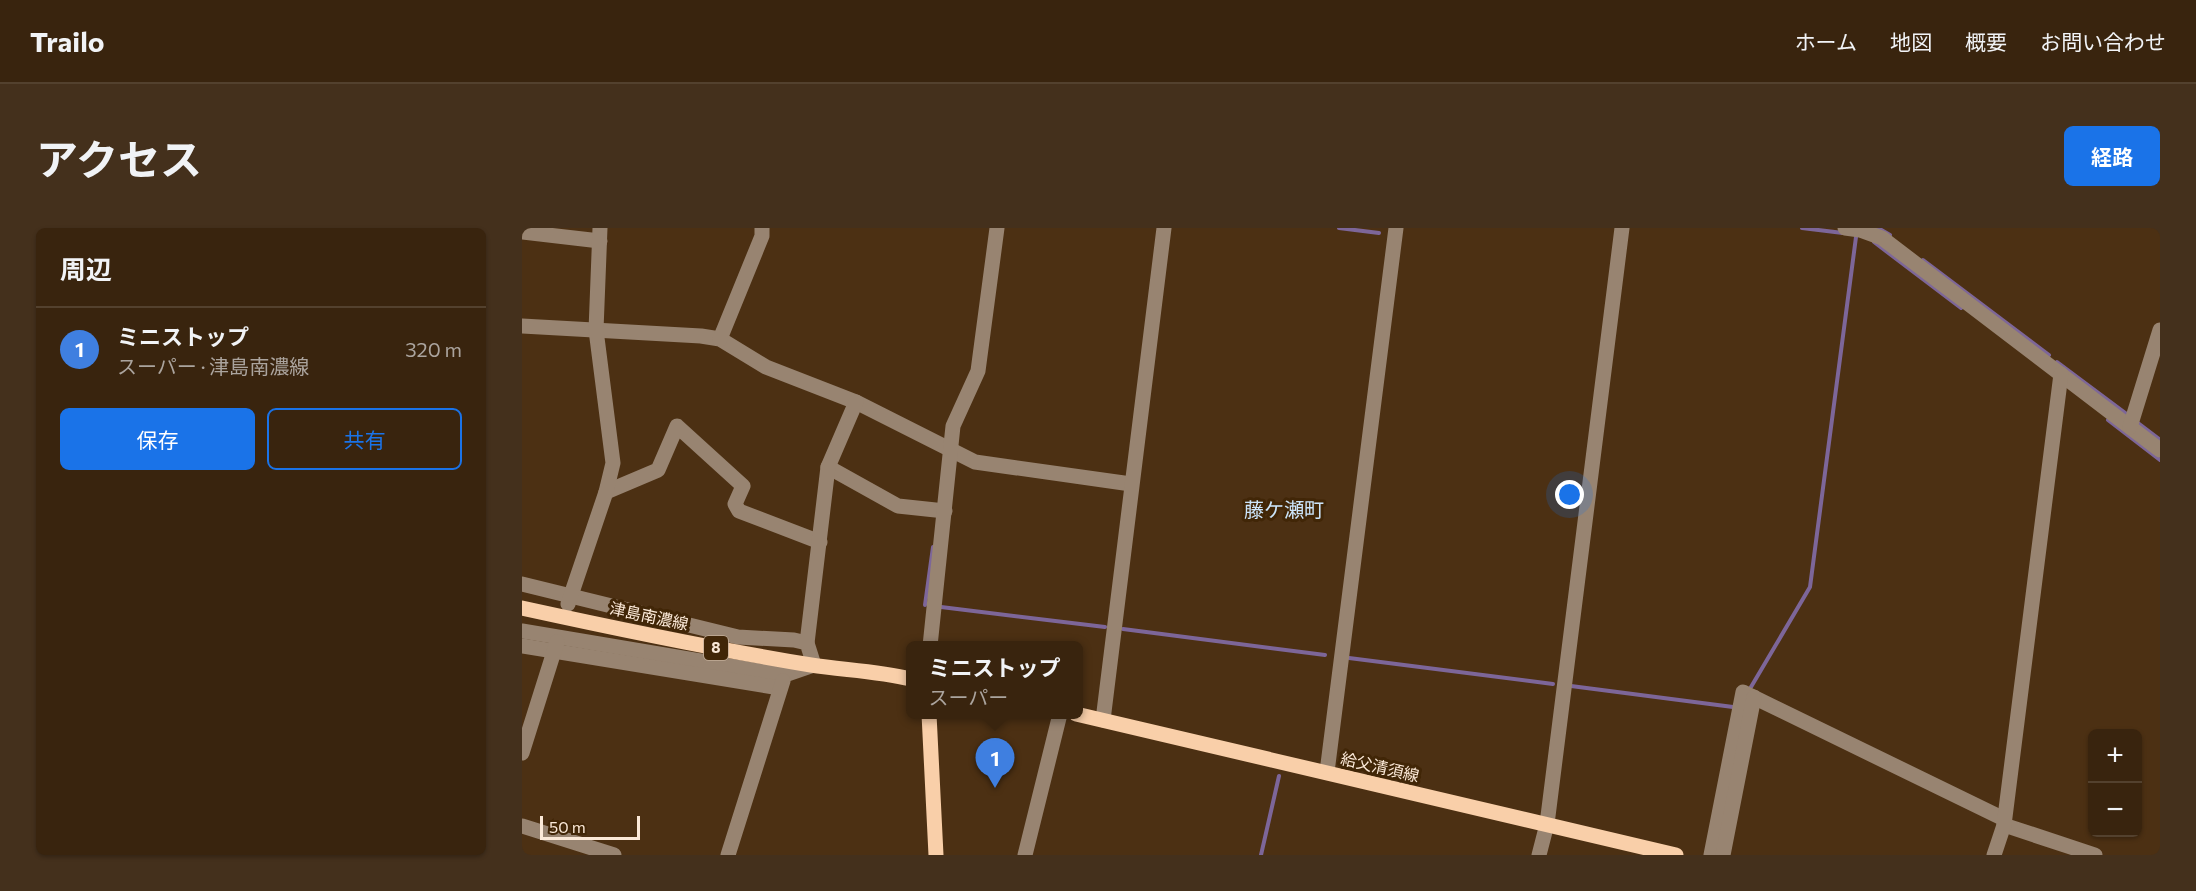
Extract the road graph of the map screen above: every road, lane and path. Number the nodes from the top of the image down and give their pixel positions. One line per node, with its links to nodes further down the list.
1 (757, 228): 2 (street)
2 (762, 228): 14 (street)
3 (997, 228): 18 (street)
4 (1164, 228): 21 (street)
5 (1396, 228): 42 (street)
6 (1622, 228): 44 (street)
7 (1845, 228): 8 (street)
8 (1850, 228): 15 (street)
9 (522, 232): 10 (street)
10 (600, 234): 12 (street)
11 (522, 326): 12 (street)
12 (596, 330): 14 (street); 22 (street)
13 (2160, 330): 17 (street)
14 (720, 339): 16 (street)
15 (2061, 374): 17 (street); 43 (street)
16 (856, 402): 18 (street); 20 (street)
17 (2130, 427): 19 (street)
18 (951, 450): 21 (street); 23 (street)
19 (2160, 450)
20 (828, 467): 23 (street); 24 (street)
21 (1131, 484): 40 (street)
22 (606, 492): 24 (street); 26 (street)
23 (945, 511): 30 (street)
24 (820, 542): 31 (street)
25 (522, 585): 26 (street)
26 (569, 600): 31 (street)
27 (522, 608): 33 (main road, 津島南濃線 / 8)
28 (522, 631): 29 (street)
29 (558, 639): 32 (street); 35 (street); 41 (street)
30 (930, 641)
31 (807, 644): 33 (street)
32 (522, 646)
33 (814, 665): 34 (main road, 津島南濃線 / 8); 35 (street)
34 (906, 678)
35 (782, 682): 47 (street)
36 (1754, 697): 43 (street); 52 (street); 53 (street)
37 (1083, 716): 40 (main road, 給父清須線)
38 (929, 719): 48 (main road)
39 (1059, 719): 49 (street)
40 (1103, 720): 42 (main road, 給父清須線)
41 (522, 753)
42 (1327, 772): 44 (main road, 給父清須線)
43 (2004, 822): 54 (street); 55 (street)
44 (1547, 824): 50 (street); 51 (main road, 給父清須線)
45 (522, 826): 46 (street)
46 (614, 855)
47 (728, 855)
48 (936, 855)
49 (1025, 855)
50 (1539, 855)
51 (1676, 855)
52 (1711, 855)
53 (1723, 855)
54 (1994, 855)
55 (2095, 855)

